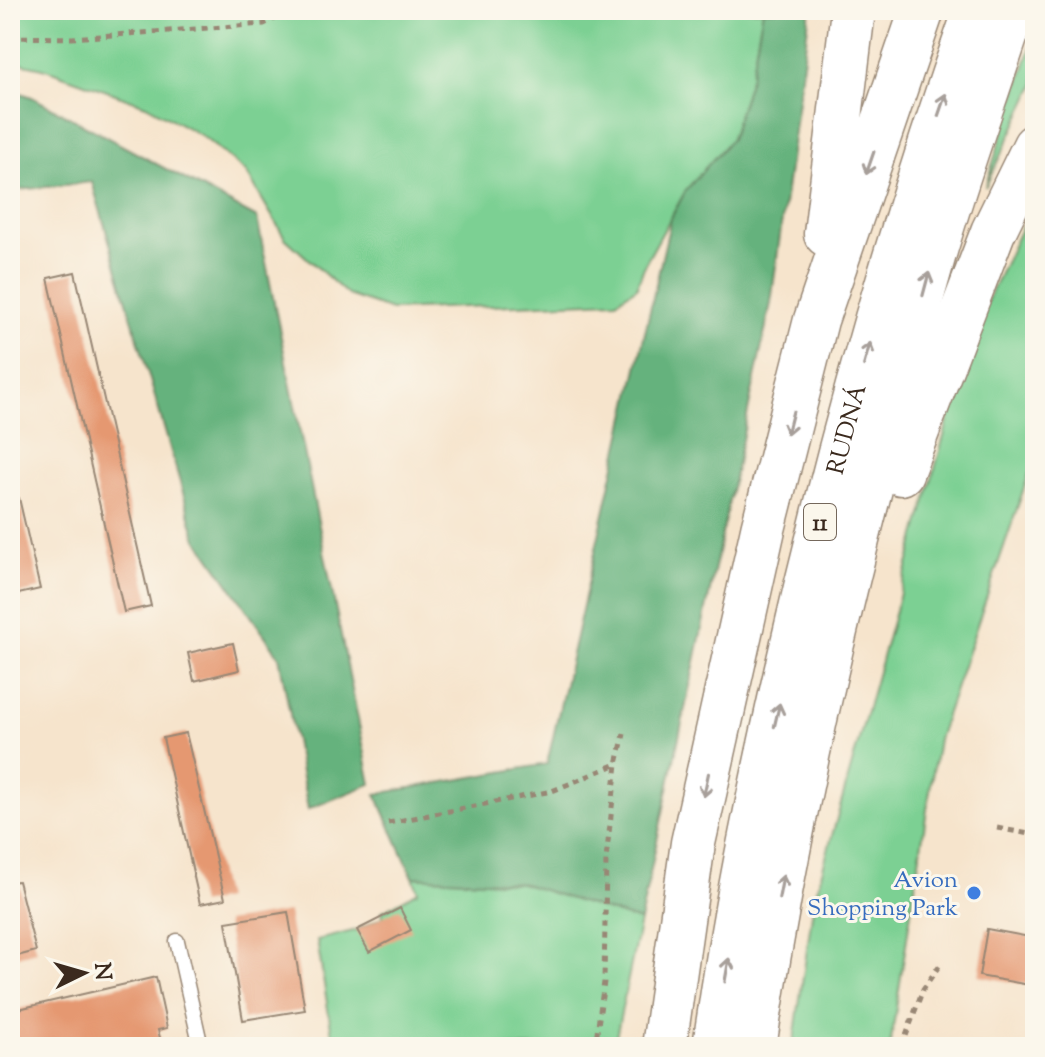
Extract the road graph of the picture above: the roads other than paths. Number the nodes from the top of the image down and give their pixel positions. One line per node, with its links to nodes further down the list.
1 (853, 10): 6 (highway)
2 (922, 10): 6 (highway, 11, one-way to 6)
3 (976, 10): 11 (highway, RUDNÁ / 11, one-way to 3)
4 (1014, 10): 7 (highway, one-way to 4)
5 (1035, 146): 7 (highway)
6 (816, 320): 10 (highway, 11, one-way to 10)
7 (799, 794): 12 (highway, one-way to 7)
8 (177, 941): 9 (lane)
9 (201, 1047)
10 (664, 1047)
11 (715, 1047)
12 (754, 1047)

